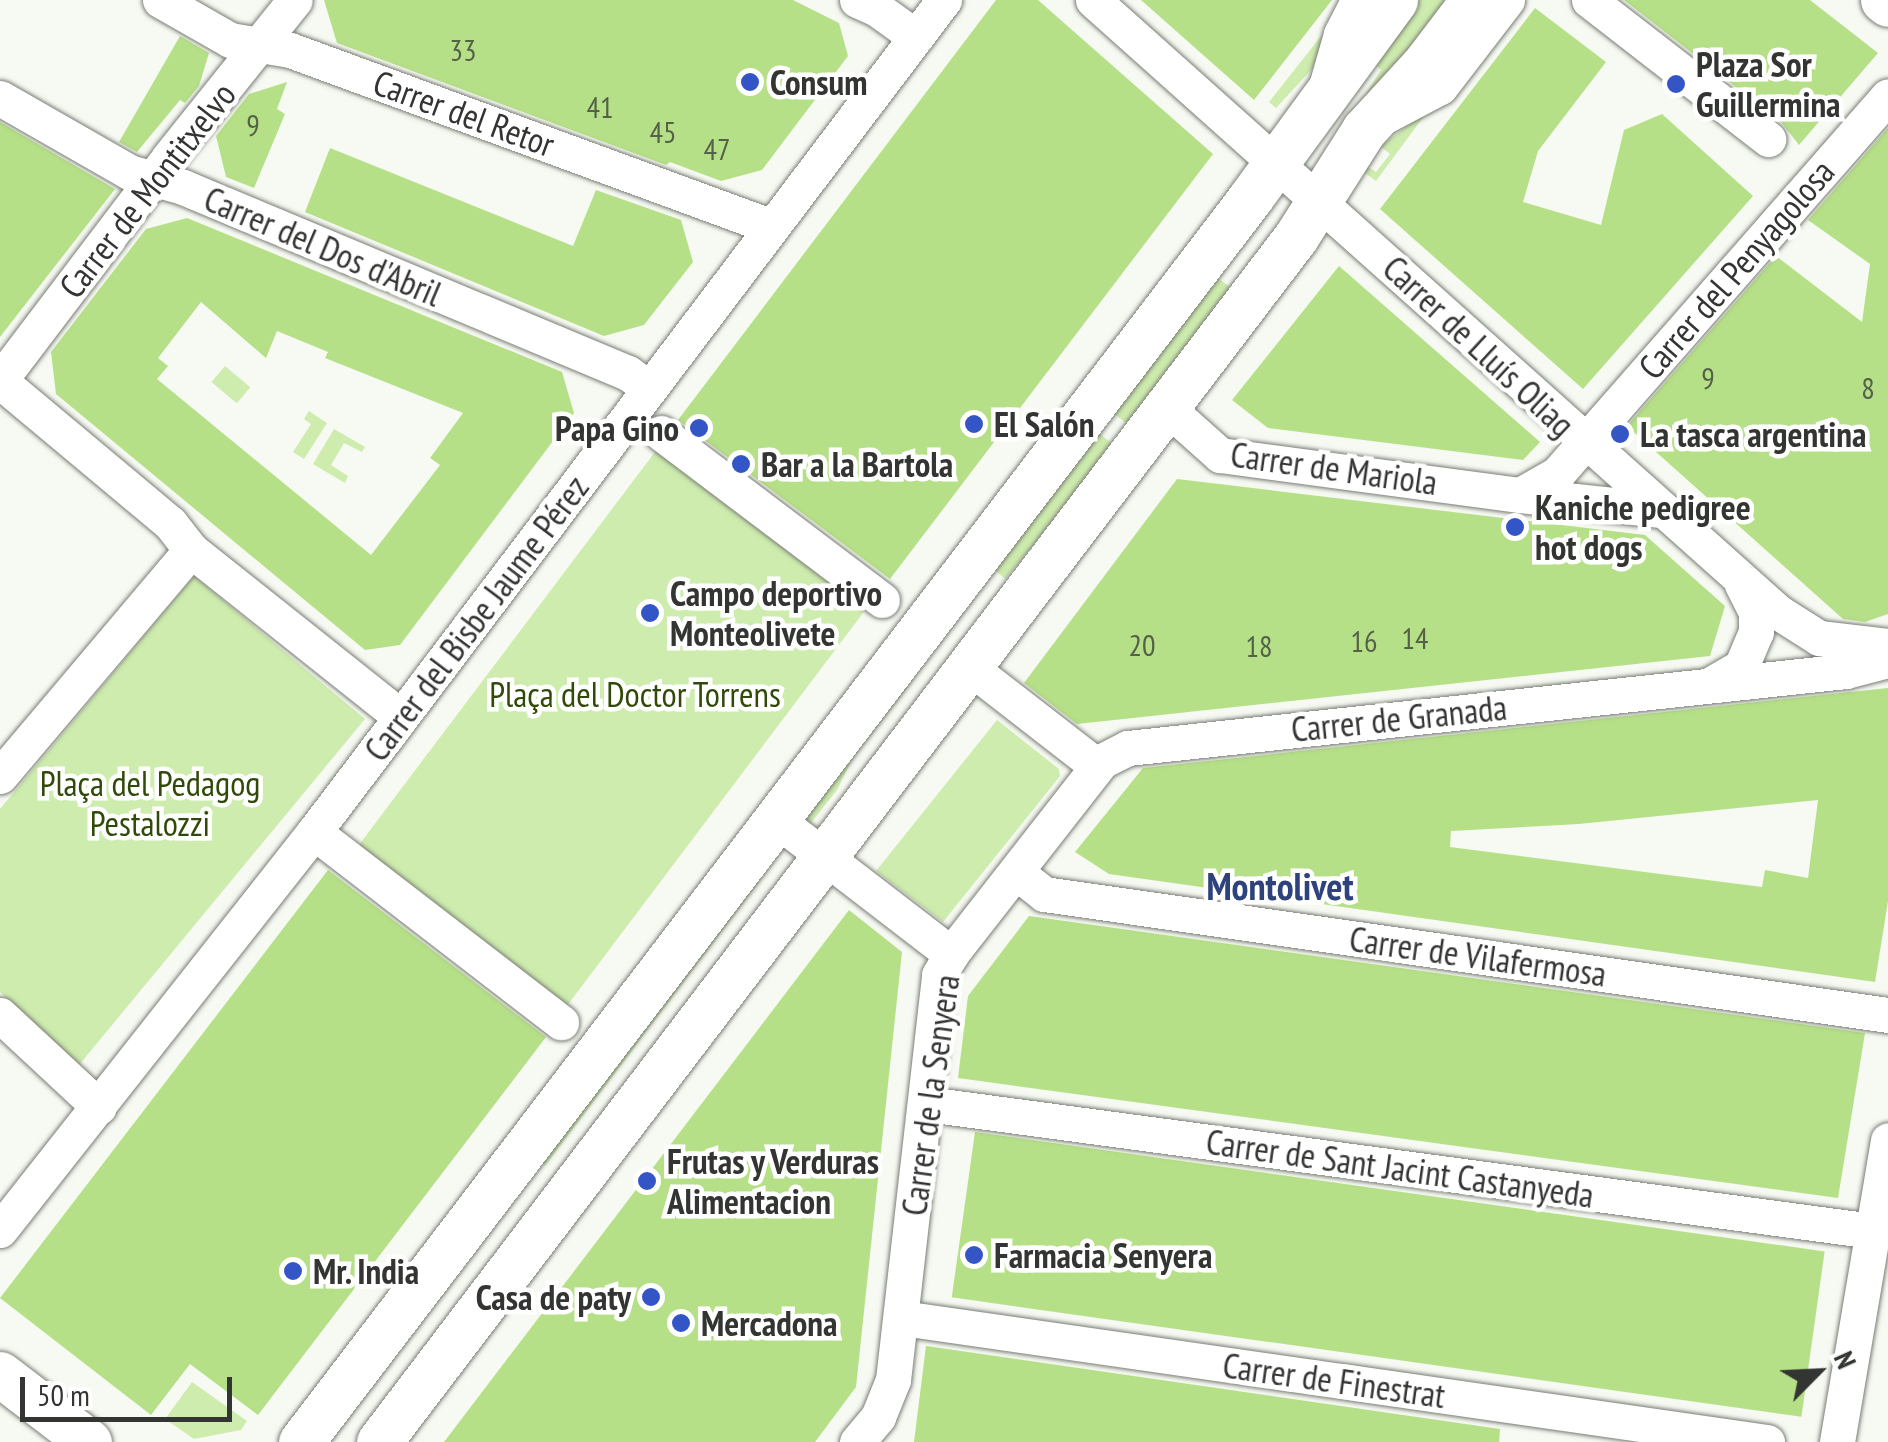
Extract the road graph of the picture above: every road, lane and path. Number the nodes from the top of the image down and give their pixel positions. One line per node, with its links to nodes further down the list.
1 (160, 0): 12 (street, Carrer del Retor)
2 (295, 0): 12 (street, Carrer de Montitxelvo)
3 (857, 0): 11 (street)
4 (944, 0): 11 (street, Carrer del Bisbe Jaume Pérez)
5 (1093, 0): 18 (street, Carrer de Lluís Oliag)
6 (1358, 0): 15 (street)
7 (1394, 0): 15 (main road)
8 (1473, 0): 16 (main road)
9 (1508, 0): 16 (street)
10 (1588, 0): 17 (street)
11 (916, 37): 21 (street, Carrer del Bisbe Jaume Pérez)
12 (262, 46): 19 (street, Carrer de Montitxelvo); 21 (street, Carrer del Retor)
13 (1888, 96): 26 (street, Carrer del Penyagolosa)
14 (0, 98): 19 (street, Carrer del Dos d'Abril)
15 (1320, 98): 18 (main road)
16 (1364, 130): 20 (main road)
17 (1768, 139)
18 (1274, 164): 20 (street, Carrer de Lluís Oliag); 39 (main road)
19 (152, 178): 22 (street, Carrer de Montitxelvo); 23 (street, Carrer del Dos d'Abril)
20 (1317, 200): 24 (main road); 26 (street, Carrer de Lluís Oliag)
21 (770, 226): 23 (street, Carrer del Bisbe Jaume Pérez)
22 (0, 381): 29 (street)
23 (649, 388): 36 (street, Carrer del Bisbe Jaume Pérez)
24 (1165, 406): 27 (street, Carrer de Mariola); 34 (main road)
25 (662, 433): 31 (street)
26 (1583, 442): 27 (street); 28 (street, Carrer de Lluís Oliag)
27 (1520, 495): 28 (street, Carrer de Mariola)
28 (1661, 510): 30 (street, Carrer de Lluís Oliag)
29 (191, 550): 36 (street); 38 (street)
30 (1736, 575): 32 (street, Carrer de Lluís Oliag); 35 (street)
31 (882, 600)
32 (1888, 646)
33 (1888, 660): 35 (street, Carrer de Granada)
34 (968, 666): 37 (street); 41 (main road)
35 (1707, 685): 37 (street, Carrer de Granada)
36 (400, 716): 40 (street, Carrer del Bisbe Jaume Pérez)
37 (1091, 774): 42 (street, Carrer de la Senyera)
38 (0, 776)
39 (777, 820): 41 (street); 55 (main road)
40 (314, 832): 46 (street); 48 (street, Carrer del Bisbe Jaume Pérez)
41 (823, 859): 43 (street); 56 (main road)
42 (1016, 872): 43 (street, Carrer de la Senyera); 45 (street, Carrer de Vilafermosa)
43 (951, 954): 47 (street, Carrer de la Senyera)
44 (0, 1015): 48 (street)
45 (1888, 1015)
46 (561, 1022)
47 (927, 1104): 51 (street, Carrer de Sant Jacint Castanyeda); 52 (street, Carrer de la Senyera)
48 (99, 1106): 50 (street, Carrer del Bisbe Jaume Pérez)
49 (1888, 1140): 51 (street)
50 (0, 1230)
51 (1873, 1231): 59 (street)
52 (902, 1318): 57 (street, Carrer de la Senyera); 58 (street, Carrer de Finestrat)
53 (0, 1374): 54 (main road)
54 (89, 1442)
55 (302, 1442)
56 (379, 1442)
57 (857, 1442)
58 (1767, 1442)
59 (1838, 1442)

